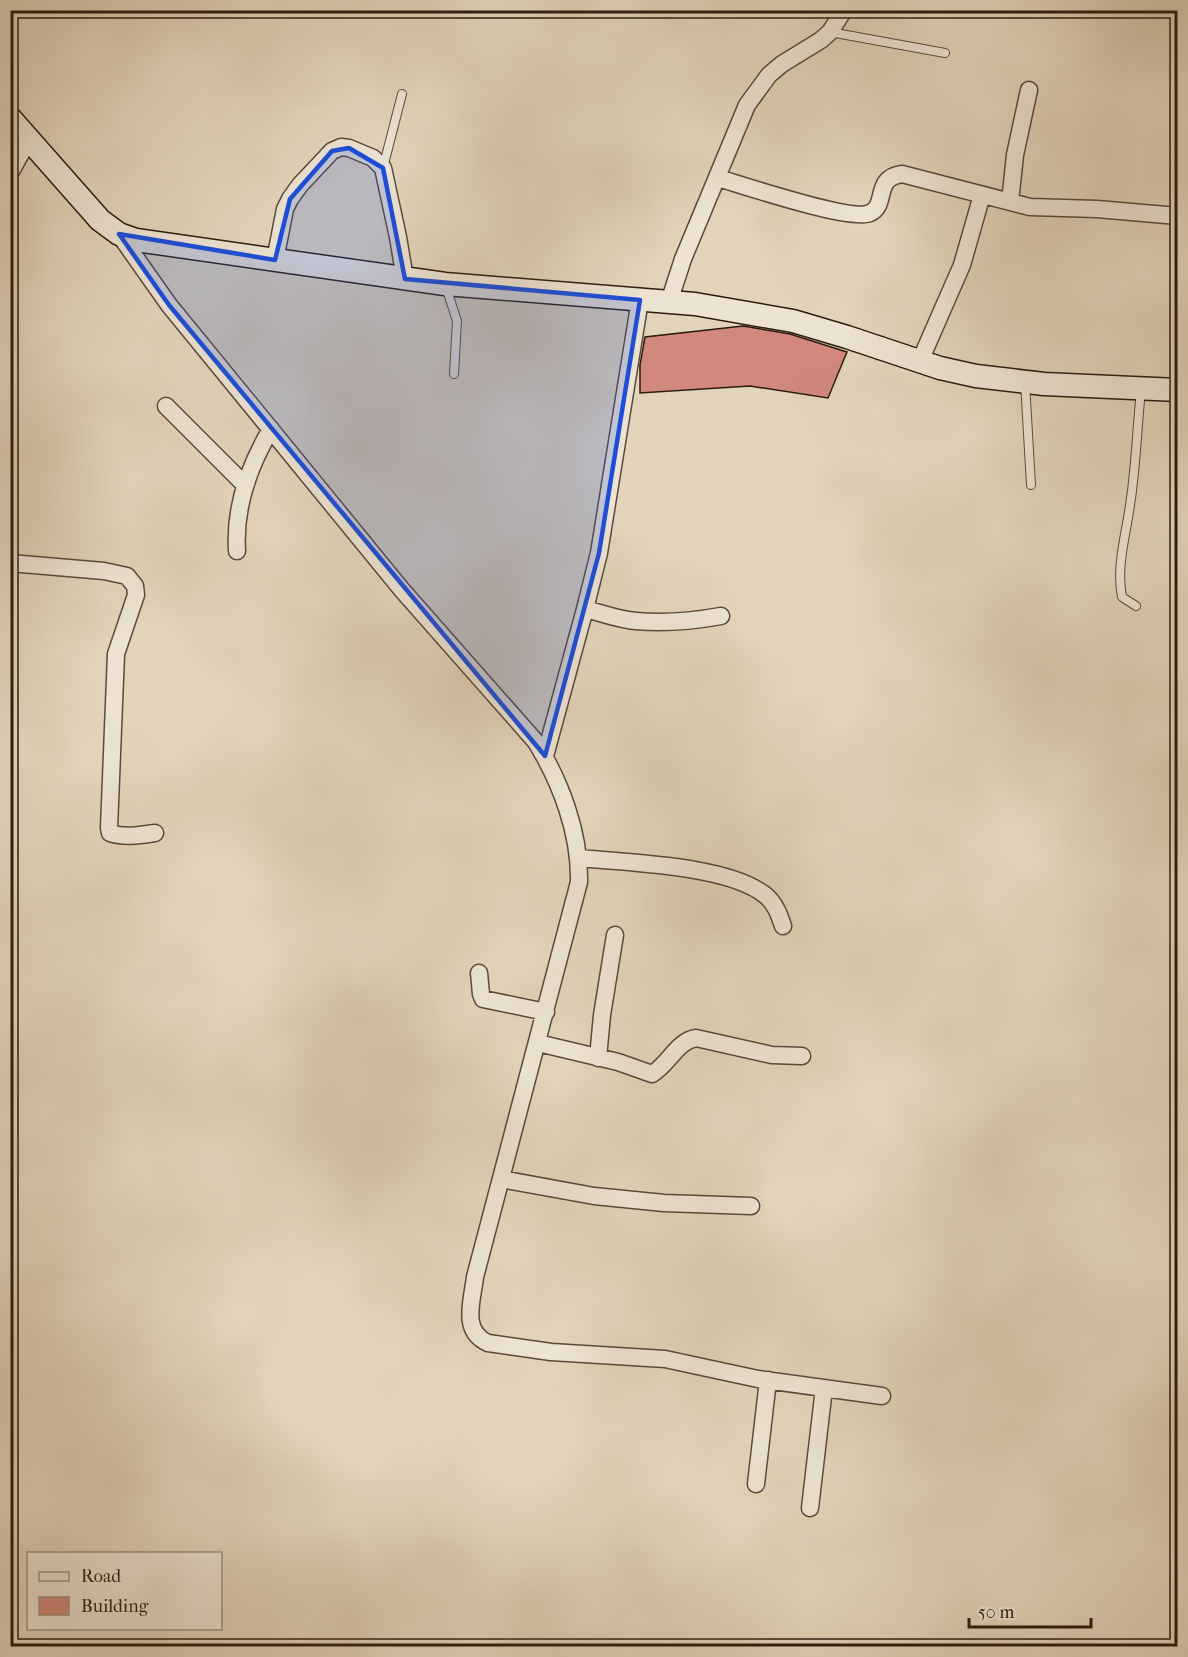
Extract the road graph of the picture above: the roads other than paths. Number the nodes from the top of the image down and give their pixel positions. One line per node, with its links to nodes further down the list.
1 (844, 10): 2 (street)
2 (830, 32): 3 (lane); 10 (street)
3 (945, 53)
4 (1029, 90): 12 (street)
5 (402, 94): 8 (lane)
6 (10, 118): 7 (main road)
7 (29, 139): 9 (street); 14 (main road)
8 (383, 168): 15 (street); 16 (street)
9 (10, 173)
10 (718, 178): 11 (street); 19 (street)
11 (982, 195): 12 (street); 20 (street)
12 (1010, 202): 13 (street)
13 (1178, 216)
14 (119, 234): 15 (main road); 26 (street)
15 (275, 260): 16 (main road)
16 (405, 279): 17 (main road)
17 (445, 284): 18 (main road); 21 (lane)
18 (640, 300): 19 (main road); 32 (street)
19 (669, 302): 20 (main road)
20 (920, 361): 22 (main road)
21 (454, 374)
22 (1025, 382): 23 (main road); 27 (lane)
23 (1141, 389): 24 (main road); 31 (lane)
24 (1178, 390)
25 (165, 406): 28 (street)
26 (271, 429): 28 (street); 34 (street)
27 (1031, 484)
28 (245, 486): 29 (street)
29 (237, 551)
30 (10, 563): 35 (street)
31 (1136, 606)
32 (585, 609): 33 (street); 34 (street)
33 (721, 616)
34 (545, 756): 36 (street)
35 (155, 833)
36 (580, 858): 37 (street); 40 (street)
37 (783, 926)
38 (615, 936): 43 (street)
39 (478, 973): 40 (street)
40 (546, 1012): 41 (street)
41 (538, 1043): 43 (street); 44 (street)
42 (802, 1056): 43 (street)
43 (598, 1058)
44 (501, 1179): 45 (street); 46 (street)
45 (752, 1206)
46 (768, 1380): 47 (street); 49 (street)
47 (824, 1388): 48 (street); 50 (street)
48 (882, 1396)
49 (756, 1485)
50 (810, 1508)

